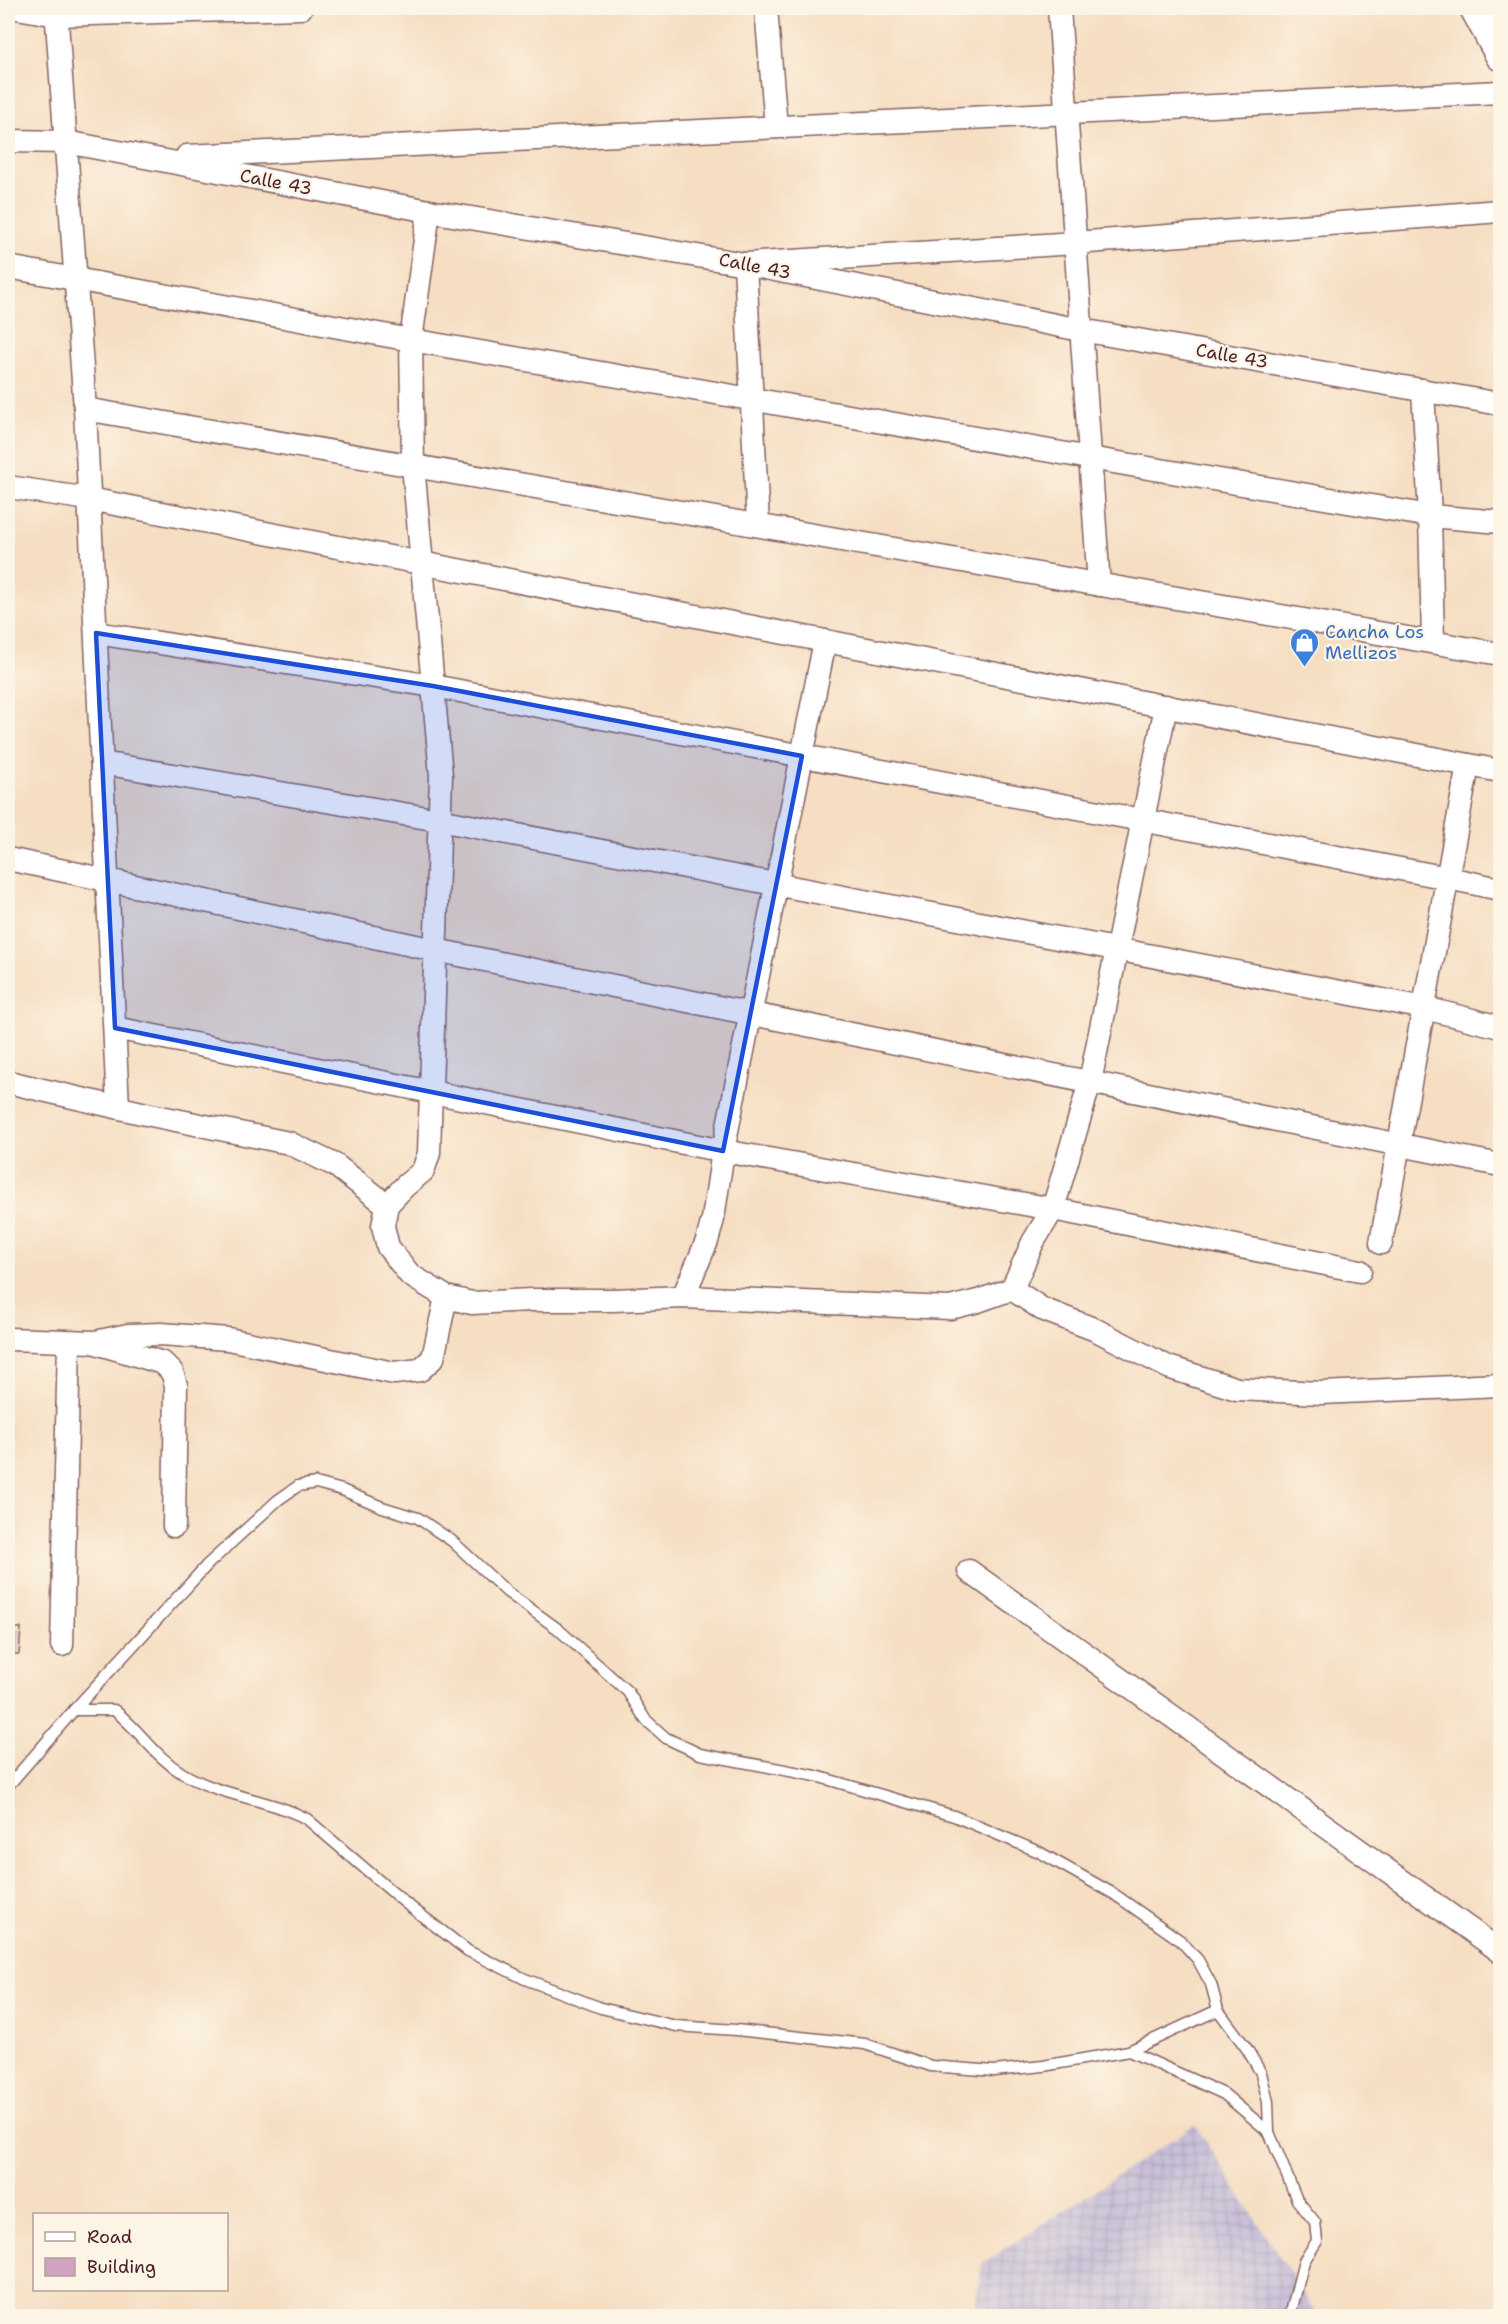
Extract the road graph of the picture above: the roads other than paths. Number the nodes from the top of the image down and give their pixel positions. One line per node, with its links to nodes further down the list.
1 (17, 8): 6 (street)
2 (301, 8): 6 (street)
3 (766, 8): 10 (street)
4 (1059, 8): 9 (street)
5 (1474, 8): 7 (street)
6 (57, 11): 12 (street)
7 (1500, 56)
8 (1500, 92): 9 (street)
9 (1066, 113): 10 (street); 16 (street)
10 (776, 127): 13 (street)
11 (8, 141): 12 (street, Calle 43)
12 (66, 142): 13 (street, Calle 43); 19 (street)
13 (150, 158): 14 (street, Calle 43)
14 (429, 211): 17 (street, Calle 43); 21 (street)
15 (1500, 211): 16 (street)
16 (1075, 243): 17 (street); 20 (street)
17 (745, 264): 20 (street, Calle 43); 23 (street)
18 (8, 267): 19 (street)
19 (76, 279): 21 (street); 25 (street)
20 (1081, 330): 22 (street, Calle 43); 26 (street)
21 (411, 340): 23 (street); 27 (street)
22 (1423, 390): 24 (street, Calle 43); 30 (street)
23 (751, 398): 26 (street); 32 (street)
24 (1500, 404)
25 (85, 409): 27 (street); 29 (street)
26 (1090, 458): 30 (street); 34 (street)
27 (413, 465): 32 (street); 33 (street)
28 (8, 487): 29 (street)
29 (89, 499): 33 (street); 35 (street)
30 (1430, 516): 31 (street); 37 (street)
31 (1500, 522)
32 (758, 525): 34 (street)
33 (421, 563): 36 (street); 39 (street)
34 (1099, 585): 37 (street)
35 (96, 633): 39 (street); 42 (street)
36 (825, 640): 40 (street); 41 (street)
37 (1433, 642): 38 (street)
38 (1500, 654)
39 (433, 686): 41 (street); 45 (street)
40 (1166, 706): 43 (street); 46 (street)
41 (802, 756): 46 (street); 50 (street)
42 (102, 763): 45 (street); 49 (street)
43 (1468, 765): 44 (street); 48 (street)
44 (1500, 771)
45 (439, 820): 50 (street); 52 (street)
46 (1143, 820): 48 (street); 53 (street)
47 (8, 859): 49 (street)
48 (1448, 878): 51 (street); 54 (street)
49 (108, 880): 52 (street); 57 (street)
50 (776, 884): 53 (street); 55 (street)
51 (1500, 890)
52 (435, 950): 55 (street); 60 (street)
53 (1117, 950): 54 (street); 59 (street)
54 (1425, 1008): 56 (street); 62 (street)
55 (750, 1013): 59 (street); 63 (street)
56 (1500, 1027)
57 (115, 1028): 60 (street); 61 (street)
58 (8, 1082): 61 (street)
59 (1090, 1082): 62 (street); 66 (street)
60 (430, 1091): 63 (street); 65 (street)
61 (118, 1107): 65 (street)
62 (1401, 1145): 64 (street); 67 (street)
63 (723, 1151): 66 (street); 71 (street)
64 (1500, 1165)
65 (387, 1205): 70 (street)
66 (1053, 1209): 68 (street); 69 (street)
67 (1382, 1243)
68 (1360, 1271)
69 (1012, 1289): 71 (street); 75 (street)
70 (446, 1297): 71 (street); 74 (street)
71 (683, 1297)
72 (8, 1340): 73 (street)
73 (69, 1341): 74 (street); 78 (street)
74 (95, 1342): 76 (street)
75 (1500, 1385)
76 (174, 1526)
77 (969, 1571): 81 (street)
78 (62, 1645)
79 (74, 1710): 80 (lane); 82 (lane); 83 (lane)
80 (8, 1786)
81 (1500, 1951)
82 (1218, 2010): 83 (lane); 84 (lane)
83 (1129, 2051): 84 (lane)
84 (1269, 2132): 85 (lane)
85 (1290, 2316)

